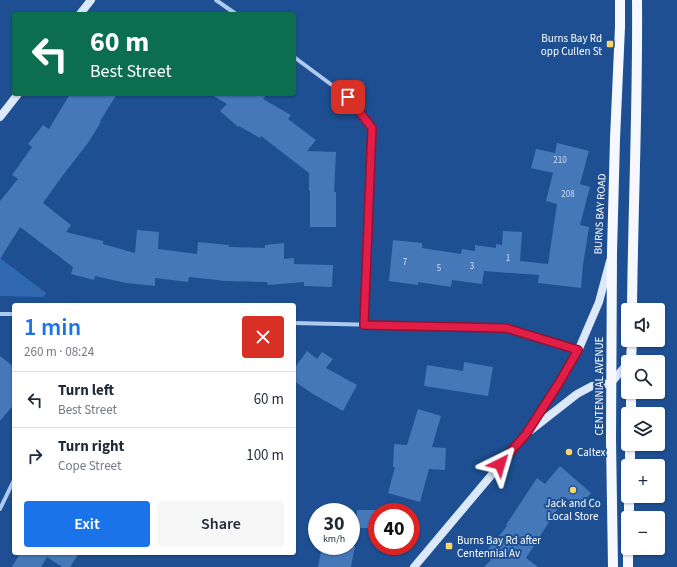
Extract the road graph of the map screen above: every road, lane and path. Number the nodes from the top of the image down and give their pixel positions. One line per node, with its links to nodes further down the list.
1 (91, 0): 5 (street)
2 (216, 0): 6 (street)
3 (620, 0): 10 (main road, BURNS BAY ROAD)
4 (637, 0): 11 (main road)
5 (82, 12)
6 (233, 12)
7 (296, 58): 15 (street)
8 (16, 96): 9 (street)
9 (0, 117)
10 (612, 252): 16 (street, BURNS BAY ROAD); 18 (main road, CENTENNIAL AVENUE)
11 (632, 303)
12 (0, 314): 13 (street)
13 (12, 314)
14 (296, 323): 15 (street)
15 (364, 325): 16 (street)
16 (578, 350): 19 (street, BURNS BAY ROAD)
17 (621, 371): 18 (street)
18 (611, 383): 19 (street, BURNS BAY ROAD); 24 (main road, CENTENNIAL AVENUE)
19 (526, 434): 23 (street, BURNS BAY ROAD)
20 (12, 484): 21 (street)
21 (0, 509)
22 (628, 555): 25 (main road)
23 (414, 567)
24 (613, 567)
25 (628, 567)

